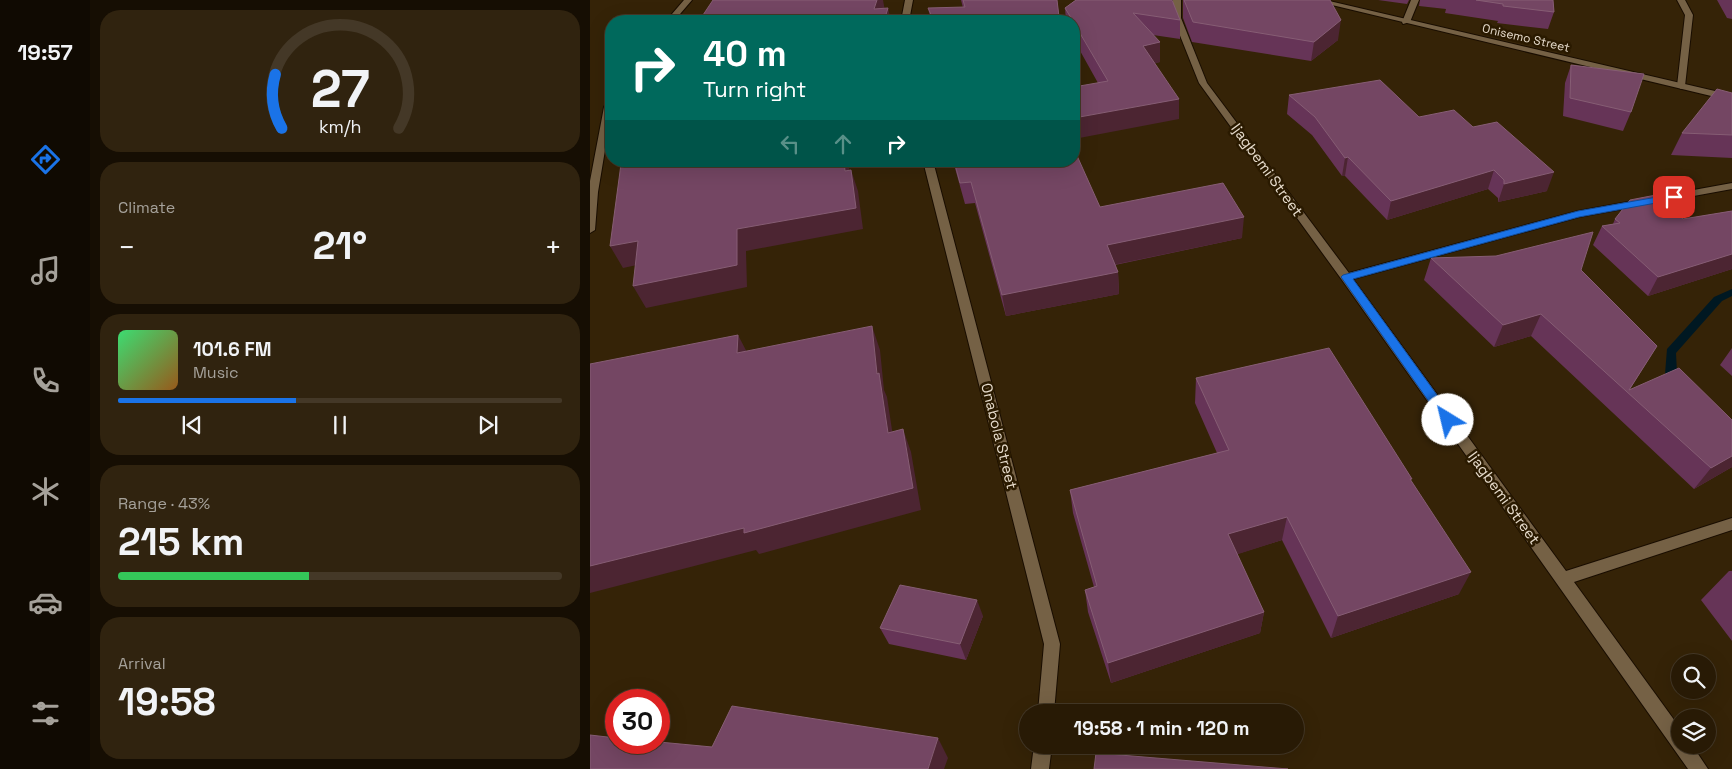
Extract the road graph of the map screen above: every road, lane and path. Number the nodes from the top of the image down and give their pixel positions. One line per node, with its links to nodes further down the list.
1 (688, 0): 7 (street)
2 (909, 0): 8 (street)
3 (1177, 0): 16 (street, Ijagbemi Street)
4 (1315, 0): 9 (street, Onisemo Street)
5 (1415, 0): 9 (street)
6 (1681, 0): 10 (street)
7 (675, 15)
8 (906, 15)
9 (1406, 22): 10 (street, Onisemo Street)
10 (1681, 86): 11 (street, Onisemo Street)
11 (1732, 98)
12 (605, 123): 15 (street)
13 (930, 167): 19 (street, Onabola Street)
14 (1732, 186): 16 (street)
15 (590, 230)
16 (1346, 277): 18 (street, Ijagbemi Street)
17 (1732, 524): 18 (street)
18 (1562, 579): 20 (street, Ijagbemi Street)
19 (1047, 704)
20 (1671, 730)
21 (1041, 754): 23 (street)
22 (1688, 754): 24 (street, Ijagbemi Street)
23 (1040, 769)
24 (1699, 769)

